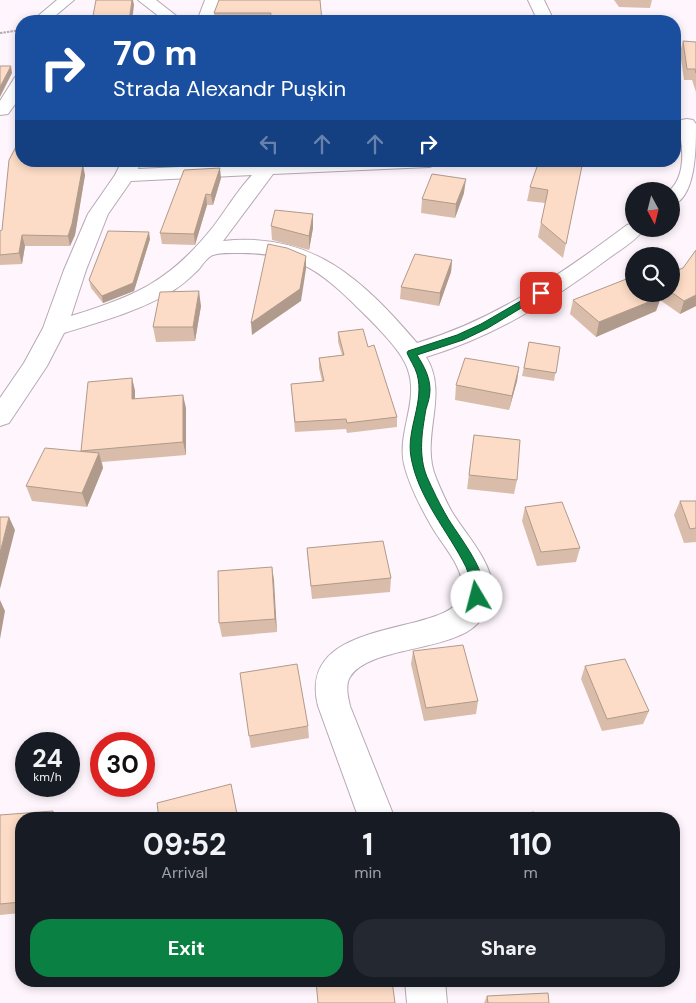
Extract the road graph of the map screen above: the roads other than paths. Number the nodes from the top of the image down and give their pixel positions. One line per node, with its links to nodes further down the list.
1 (66, 0): 5 (street)
2 (146, 0): 6 (street)
3 (213, 0): 7 (street)
4 (537, 2): 8 (street)
5 (47, 15)
6 (167, 15)
7 (207, 15)
8 (543, 15)
9 (15, 93): 10 (street)
10 (2, 110)
11 (689, 132): 15 (street)
12 (164, 167): 14 (street)
13 (268, 167): 16 (street)
14 (129, 168): 20 (street)
15 (680, 191)
16 (240, 206): 18 (street); 19 (street)
17 (625, 236): 21 (street)
18 (258, 245): 19 (street); 21 (street)
19 (204, 250): 20 (street)
20 (55, 328): 22 (street)
21 (412, 353): 23 (street)
22 (0, 417)
23 (374, 812)
24 (426, 987): 25 (street)
25 (428, 1003)

